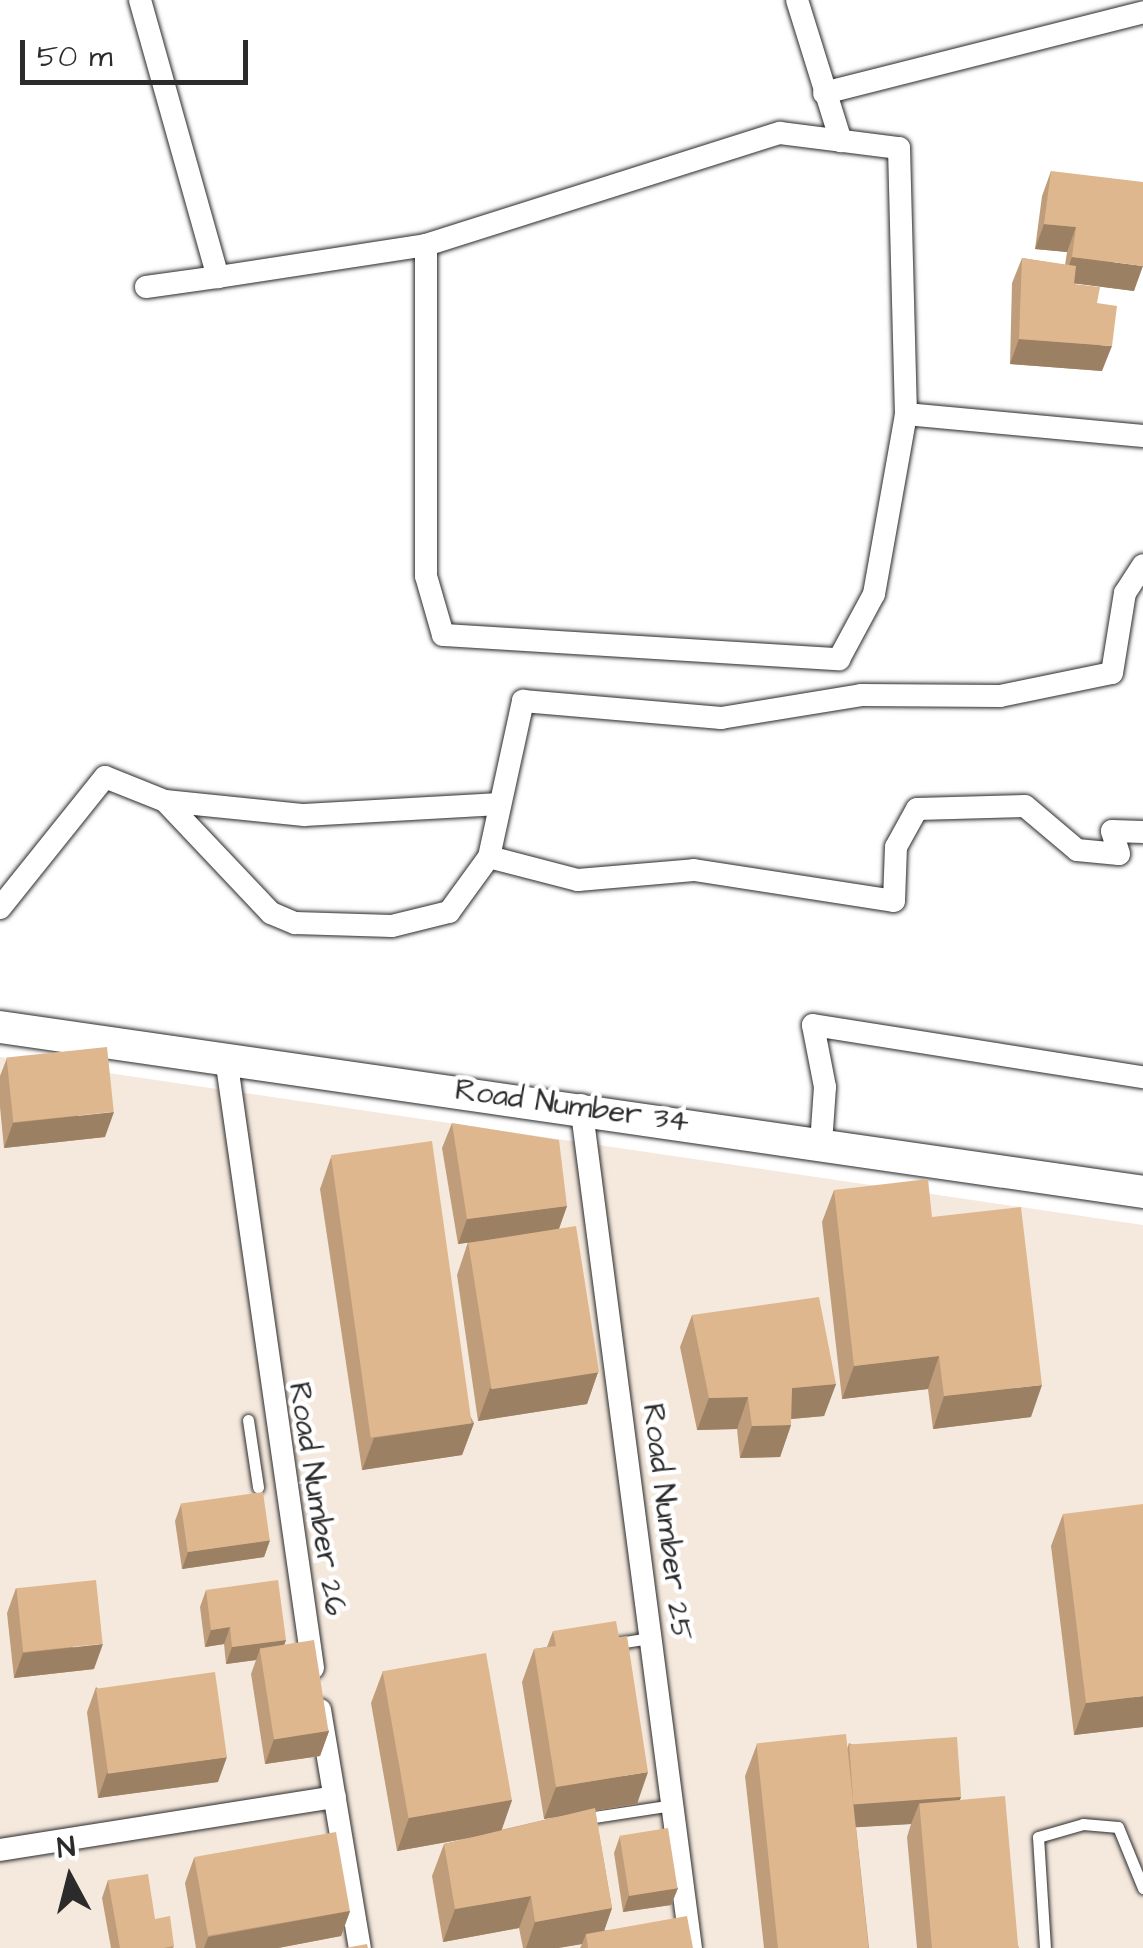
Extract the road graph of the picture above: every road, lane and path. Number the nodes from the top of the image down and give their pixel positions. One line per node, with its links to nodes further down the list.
1 (140, 0): 7 (street)
2 (798, 0): 4 (street)
3 (1143, 12): 4 (street)
4 (824, 93): 5 (street)
5 (841, 141): 6 (street); 9 (street)
6 (426, 245): 7 (street); 9 (street)
7 (218, 277): 8 (street)
8 (146, 286)
9 (906, 414): 10 (street)
10 (1143, 436)
11 (1143, 565): 13 (street)
12 (165, 802): 13 (street); 15 (street); 16 (street)
13 (500, 804): 15 (street)
14 (1143, 832): 15 (street)
15 (489, 857)
16 (0, 908)
17 (0, 1027): 18 (street, Road Number 34)
18 (226, 1058): 20 (street, Road Number 34); 24 (street, Road Number 26)
19 (1143, 1077): 21 (street)
20 (581, 1105): 21 (street, Road Number 34); 29 (street, Road Number 25)
21 (821, 1144): 22 (street, Road Number 34)
22 (1143, 1192)
23 (248, 1420): 25 (lane)
24 (277, 1446): 25 (lane); 27 (street, Road Number 26)
25 (253, 1450): 26 (lane)
26 (258, 1486)
27 (284, 1499): 28 (lane); 31 (street, Road Number 26)
28 (248, 1503)
29 (652, 1638): 30 (lane); 32 (street, Road Number 25)
30 (598, 1647)
31 (335, 1797): 34 (street); 36 (street, Road Number 26)
32 (672, 1805): 33 (lane); 37 (street, Road Number 25)
33 (577, 1820)
34 (0, 1850)
35 (1143, 1888): 38 (lane)
36 (360, 1948)
37 (690, 1948)
38 (1045, 1948)

